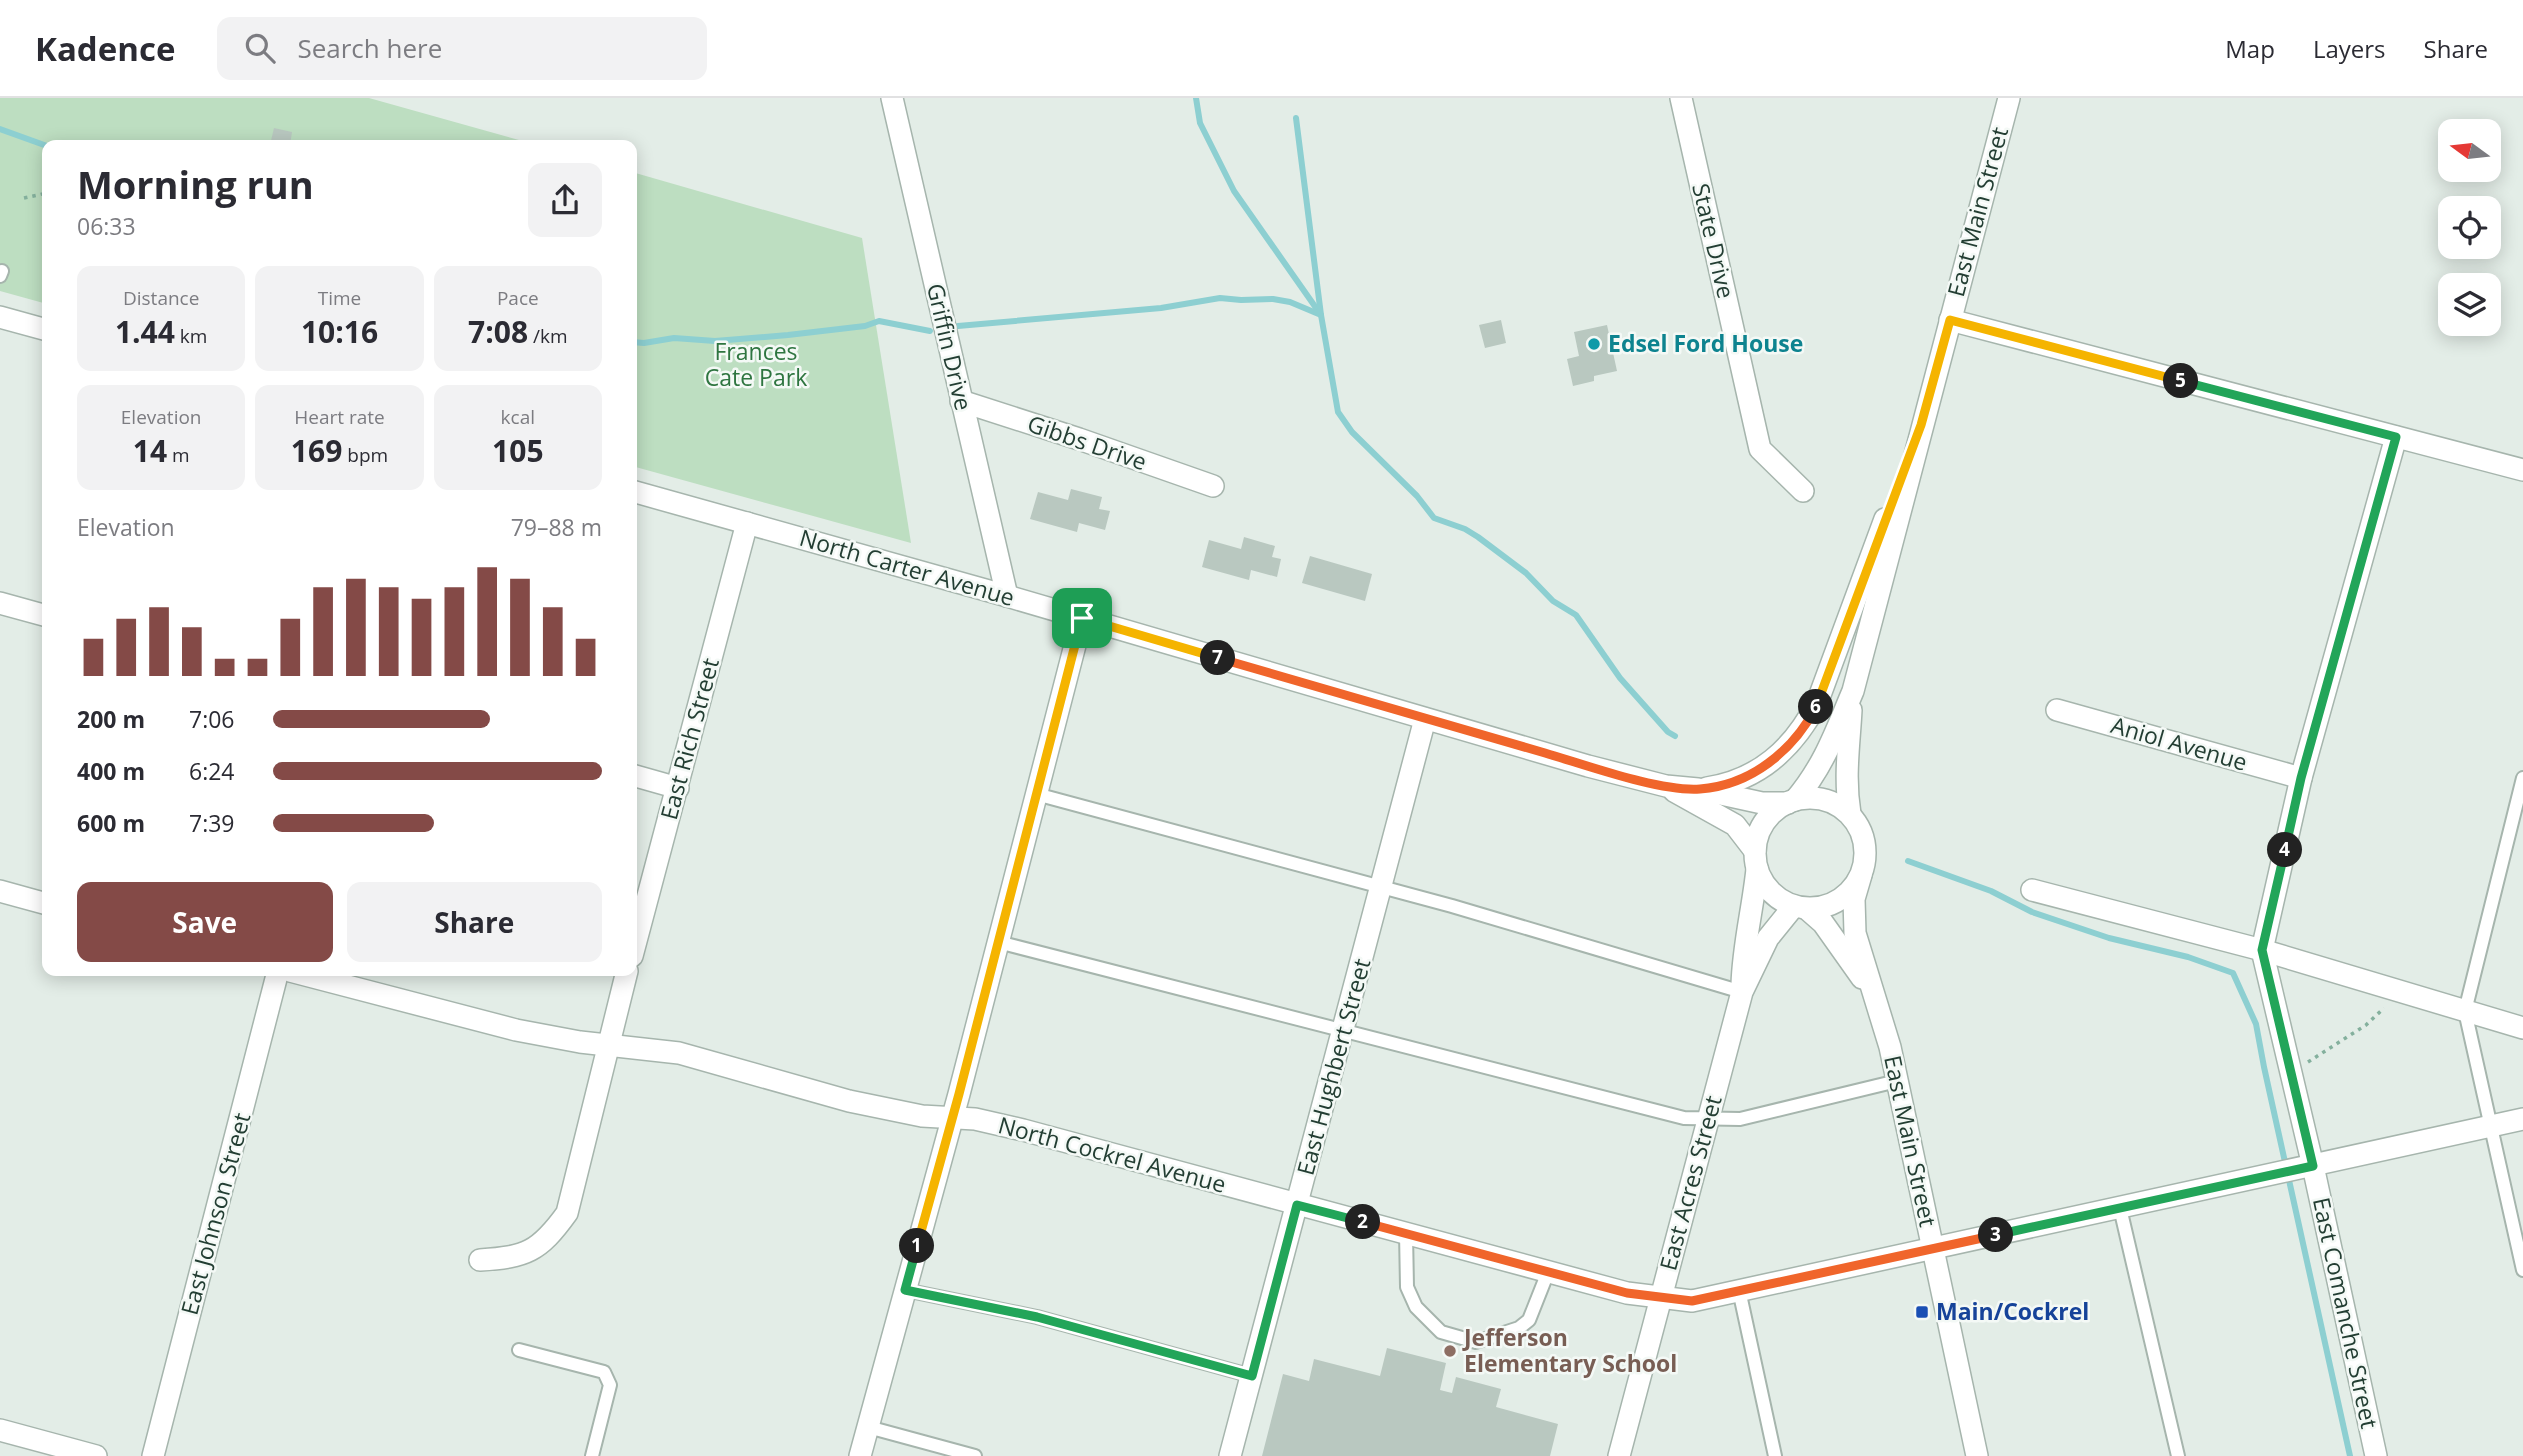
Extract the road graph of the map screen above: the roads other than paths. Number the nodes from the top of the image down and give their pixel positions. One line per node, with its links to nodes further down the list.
1 (892, 98): 7 (street, Griffin Drive)
2 (1682, 98): 12 (street, State Drive)
3 (2009, 98): 5 (street, East Main Street)
4 (0, 317): 6 (street)
5 (1950, 320): 8 (street, East Main Street); 9 (street)
6 (42, 329)
7 (961, 401): 11 (street, Gibbs Drive); 15 (street, Griffin Drive)
8 (1921, 425): 19 (street, East Main Street); 27 (street)
9 (2396, 437): 10 (street); 23 (street, East Comanche Street)
10 (2523, 470)
11 (1213, 486)
12 (1802, 491)
13 (637, 492): 14 (street, North Carter Avenue)
14 (747, 523): 15 (street, North Carter Avenue); 26 (street, East Rich Street)
15 (1007, 596): 18 (street, North Carter Avenue)
16 (0, 603): 17 (street)
17 (42, 615)
18 (1082, 618): 21 (street, North Carter Avenue); 28 (street)
19 (1853, 691): 29 (street, East Main Street); 30 (street, East Main Street)
20 (2057, 710): 23 (street, Aniol Avenue)
21 (1425, 719): 25 (street, North Carter Avenue); 33 (street, East Hughbert Street)
22 (637, 776): 26 (street)
23 (2301, 778): 40 (street, East Comanche Street)
24 (2523, 778): 46 (lane)
25 (1666, 786): 27 (street, North Carter Avenue); 31 (street, North Carter Avenue)
26 (678, 788): 38 (street, East Rich Street)
27 (1698, 789): 29 (street, North Carter Avenue)
28 (1036, 794): 33 (lane); 39 (street)
29 (1792, 801): 30 (street); 31 (street)
30 (1850, 814): 32 (street)
31 (1756, 860): 37 (street); 44 (street, East Acres Street)
32 (1861, 875): 37 (street); 45 (street, East Main Street)
33 (1381, 888): 44 (lane); 48 (street, East Hughbert Street)
34 (2032, 890): 40 (street)
35 (0, 891): 36 (street)
36 (42, 903)
37 (1801, 907): 44 (street, East Acres Street); 45 (street, East Main Street)
38 (637, 938)
39 (998, 942): 48 (lane); 51 (street)
40 (2262, 950): 46 (street); 55 (street, East Comanche Street)
41 (277, 976): 72 (street, East Johnson Street)
42 (309, 976): 49 (street, North Cockrel Avenue)
43 (626, 976): 49 (street)
44 (1742, 992): 52 (street, East Acres Street)
45 (1872, 992): 50 (street, East Main Street)
46 (2465, 1012): 47 (street); 54 (lane)
47 (2523, 1028)
48 (1343, 1031): 52 (lane); 56 (street, East Hughbert Street)
49 (607, 1045): 51 (street, North Cockrel Avenue); 60 (street)
50 (1897, 1081): 52 (lane); 59 (street, East Main Street)
51 (952, 1118): 56 (street, North Cockrel Avenue); 63 (street)
52 (1709, 1118): 65 (street, East Acres Street)
53 (2523, 1119): 54 (street, North Cockrel Avenue)
54 (2491, 1126): 55 (street, North Cockrel Avenue); 61 (lane)
55 (2305, 1168): 57 (street, North Cockrel Avenue); 80 (street, East Comanche Street)
56 (1297, 1205): 58 (street, North Cockrel Avenue); 67 (street, East Hughbert Street)
57 (2120, 1208): 59 (street, North Cockrel Avenue); 70 (lane)
58 (1406, 1234): 62 (street, North Cockrel Avenue); 62 (lane)
59 (1932, 1248): 64 (street, North Cockrel Avenue); 79 (street, East Main Street)
60 (480, 1260)
61 (2523, 1270)
62 (1548, 1272): 65 (street, North Cockrel Avenue)
63 (905, 1290): 67 (lane); 68 (street)
64 (1739, 1290): 65 (street, North Cockrel Avenue); 78 (lane)
65 (1660, 1298): 77 (street, East Acres Street)
66 (519, 1350): 73 (lane)
67 (1252, 1376): 76 (street, East Hughbert Street)
68 (868, 1427): 74 (street); 75 (lane)
69 (0, 1430): 71 (street)
70 (2175, 1455)
71 (96, 1456)
72 (153, 1456)
73 (592, 1456)
74 (860, 1456)
75 (975, 1456)
76 (1230, 1456)
77 (1619, 1456)
78 (1775, 1456)
79 (1977, 1456)
80 (2376, 1456)

